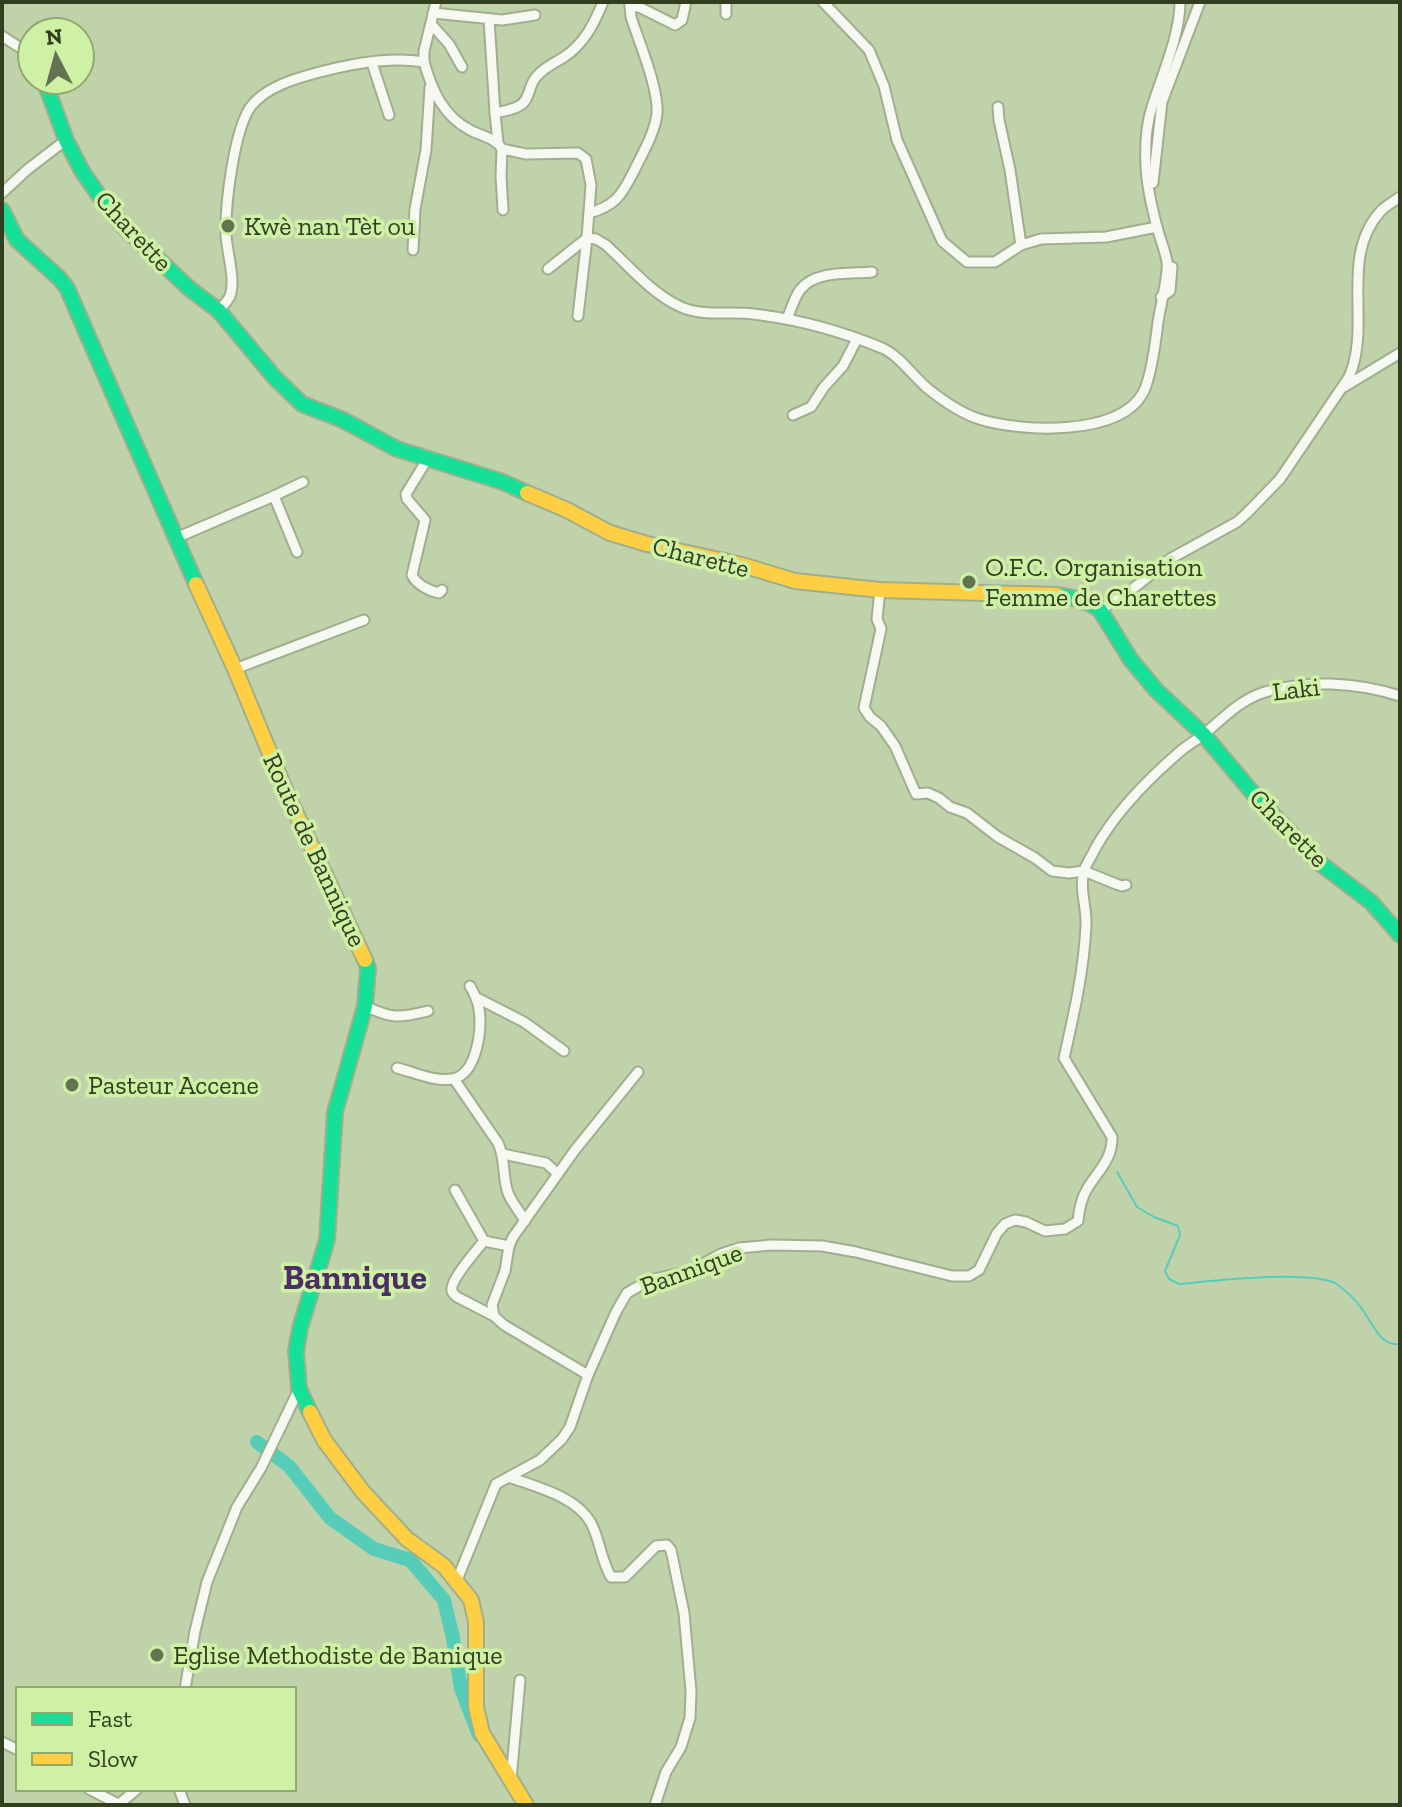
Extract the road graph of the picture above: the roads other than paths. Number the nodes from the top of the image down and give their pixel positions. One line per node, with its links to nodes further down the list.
1 (436, 2): 9 (street)
2 (603, 2): 20 (street)
3 (686, 2): 8 (street)
4 (726, 2): 10 (street)
5 (823, 2): 32 (street)
6 (1180, 2): 29 (street)
7 (1200, 2): 36 (street)
8 (630, 4): 28 (street)
9 (433, 13): 12 (street); 13 (street)
10 (726, 14)
11 (535, 15): 12 (street)
12 (489, 19): 20 (street)
13 (431, 24): 14 (street); 16 (street)
14 (424, 62): 15 (street); 17 (street)
15 (372, 63): 21 (street); 37 (street)
16 (462, 67)
17 (430, 84): 23 (street); 33 (street)
18 (50, 96): 22 (street, Charette)
19 (998, 107): 32 (street)
20 (495, 113): 23 (street)
21 (389, 115)
22 (66, 140): 24 (street); 37 (street, Charette)
23 (500, 146): 27 (street); 28 (street)
24 (2, 193)
25 (1400, 197): 42 (street)
26 (2, 210): 30 (street, Route de Bannique)
27 (503, 210)
28 (589, 213): 31 (street)
29 (1157, 227): 32 (street); 36 (street)
30 (6, 228): 47 (street, Route de Bannique)
31 (587, 238): 34 (street); 38 (street); 39 (street)
32 (1021, 245)
33 (413, 250)
34 (548, 269)
35 (872, 272): 39 (street)
36 (1161, 297): 40 (street)
37 (219, 311): 44 (street, Charette)
38 (578, 316)
39 (787, 319): 40 (street)
40 (857, 339): 43 (street)
41 (1400, 353): 42 (street)
42 (1341, 389): 51 (street)
43 (793, 415)
44 (428, 458): 49 (street); 50 (street, Charette)
45 (303, 482): 46 (street)
46 (274, 496): 47 (street); 48 (street)
47 (176, 538): 53 (street, Route de Bannique)
48 (297, 552)
49 (442, 590)
50 (880, 590): 51 (street, Charette); 56 (street)
51 (1100, 610): 55 (street, Charette)
52 (364, 620): 53 (street)
53 (235, 669): 61 (street, Route de Bannique)
54 (1400, 696): 55 (street, Laki)
55 (1204, 735): 56 (street, Laki); 58 (street, Charette)
56 (1084, 871): 57 (street); 74 (street, Bannique)
57 (1126, 885)
58 (1400, 935)
59 (470, 986): 60 (street)
60 (477, 998): 63 (street); 66 (street)
61 (365, 1006): 62 (street); 75 (street, Route de Bannique)
62 (425, 1012)
63 (564, 1051)
64 (397, 1068): 66 (street)
65 (638, 1072): 68 (street)
66 (454, 1079): 67 (street)
67 (503, 1154): 68 (street); 70 (street)
68 (558, 1174): 70 (street)
69 (455, 1190): 71 (street)
70 (525, 1221): 72 (street)
71 (484, 1241): 72 (street); 73 (street)
72 (509, 1246): 73 (street)
73 (494, 1316): 74 (street)
74 (588, 1375): 76 (street, Bannique)
75 (299, 1389): 77 (street, Route de Bannique); 79 (street)
76 (509, 1477): 77 (street, Bannique); 85 (street)
77 (457, 1580): 80 (street, Route de Bannique)
78 (520, 1680): 80 (street)
79 (185, 1687)
80 (511, 1780): 84 (street, Route de Bannique)
81 (93, 1791): 83 (street)
82 (135, 1791): 83 (street)
83 (118, 1805)
84 (526, 1805)
85 (655, 1805)

